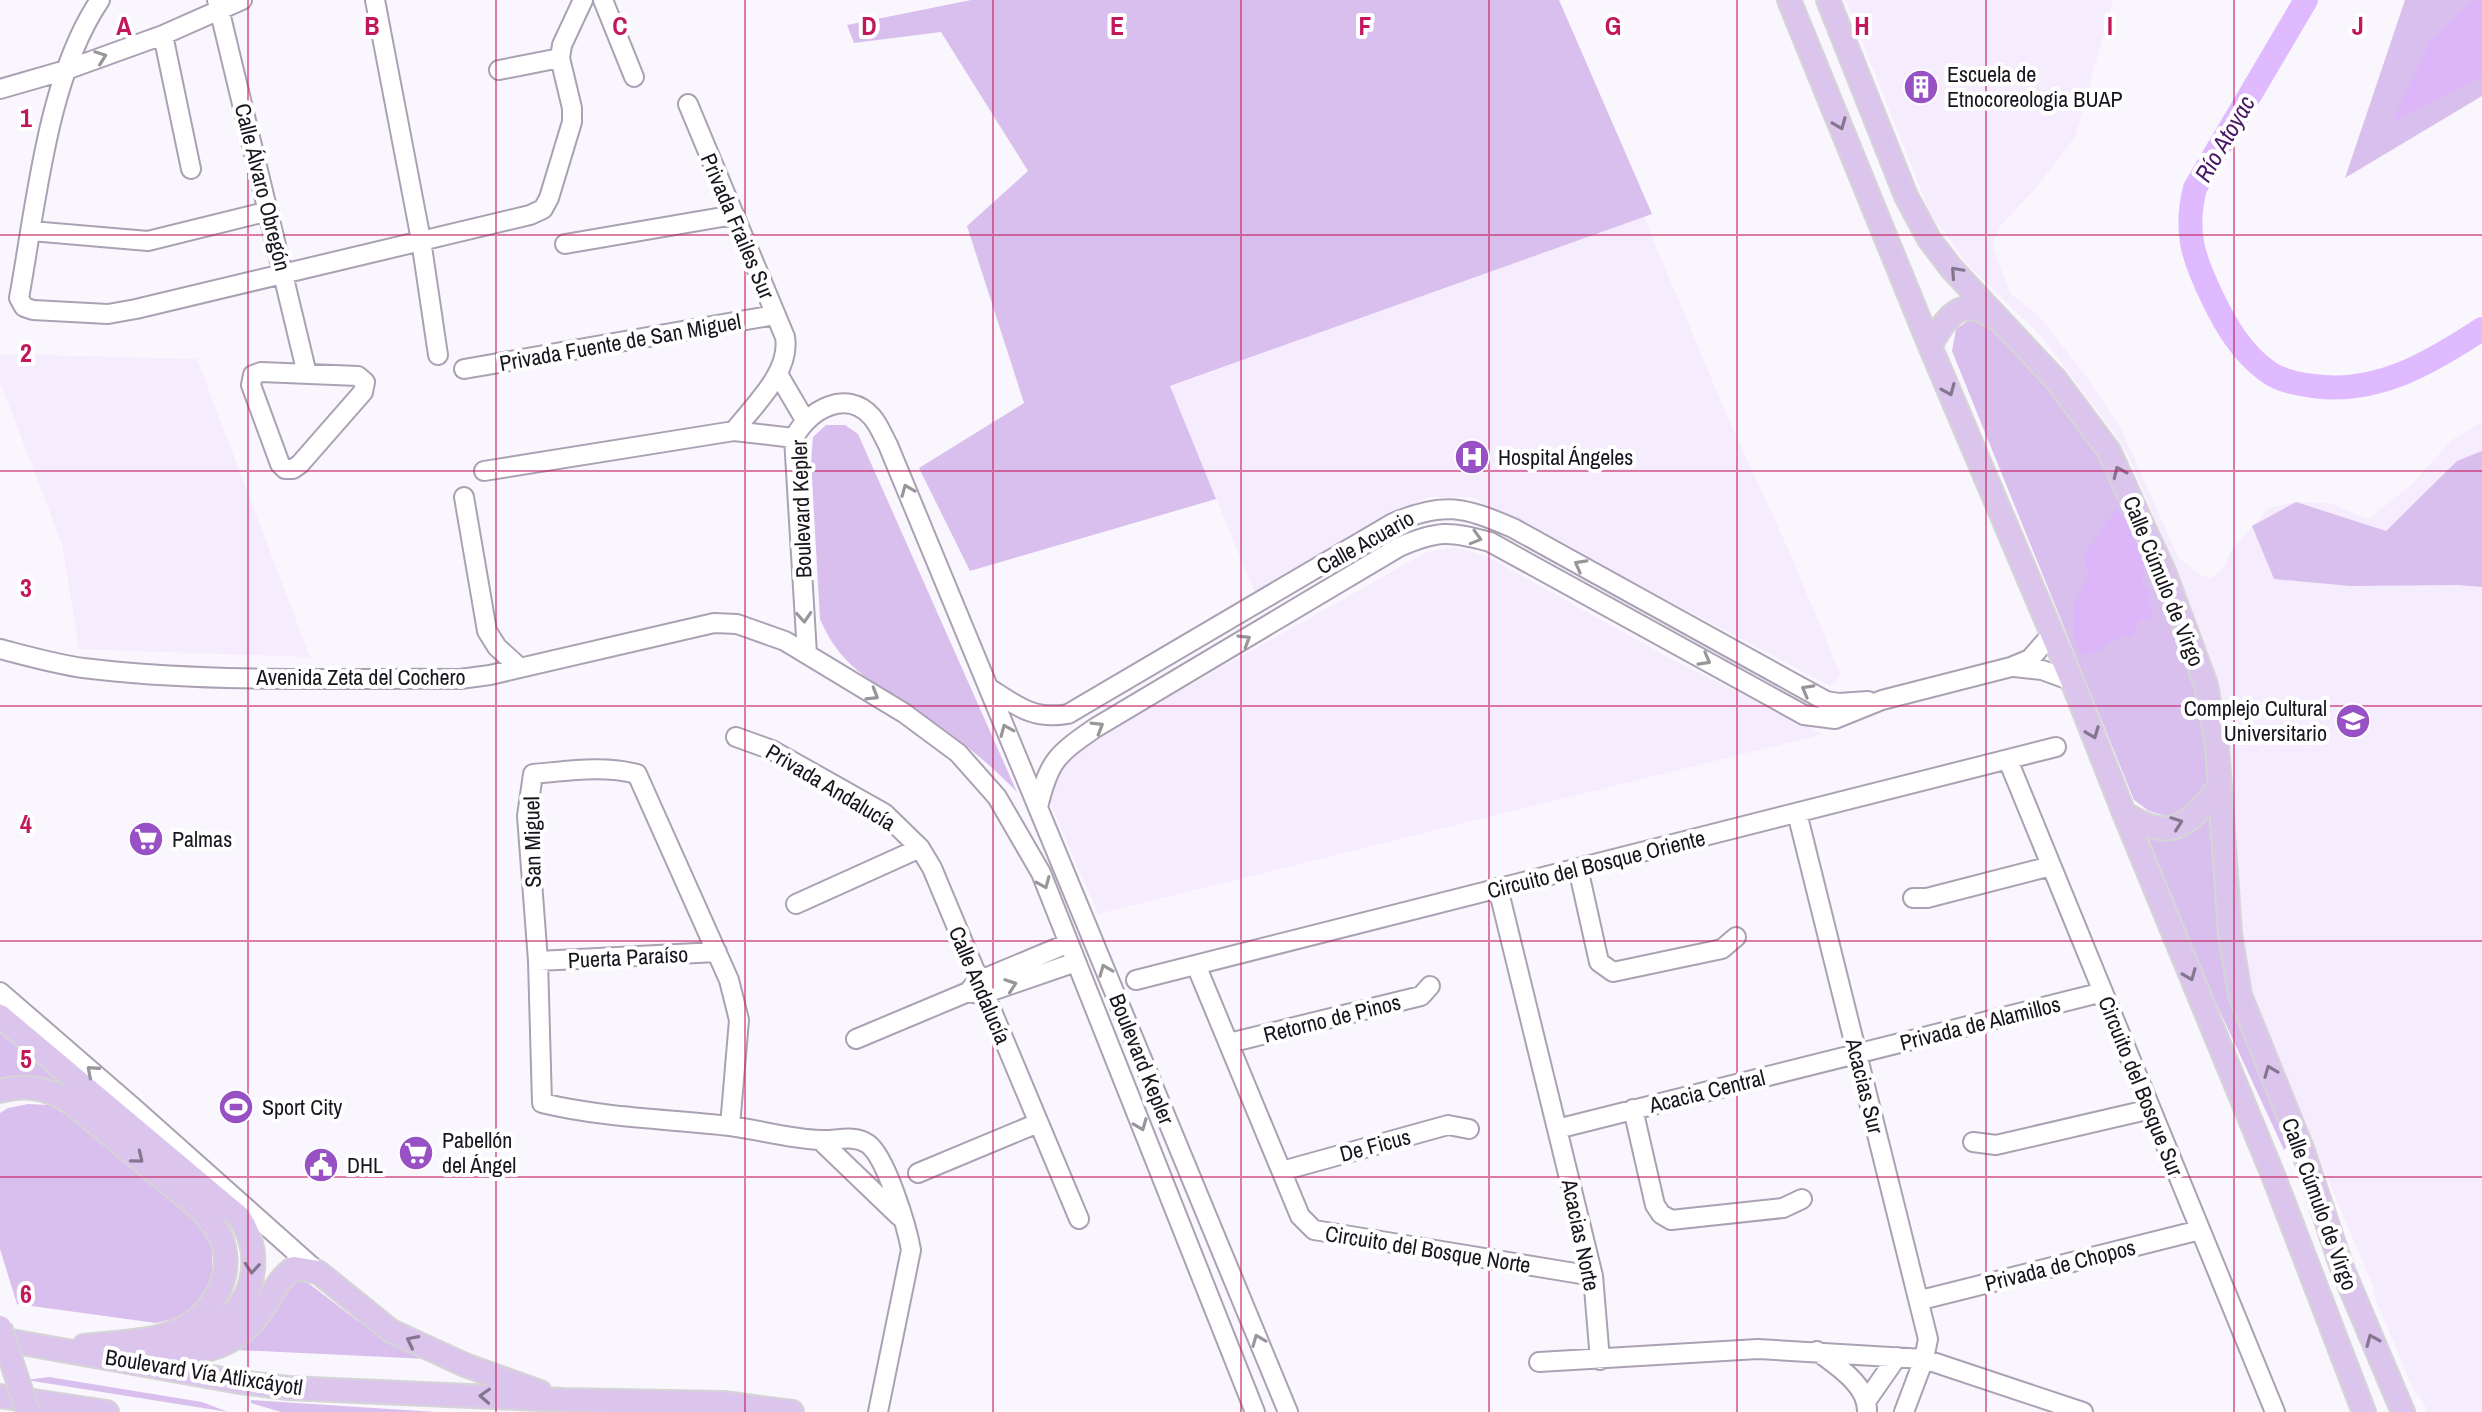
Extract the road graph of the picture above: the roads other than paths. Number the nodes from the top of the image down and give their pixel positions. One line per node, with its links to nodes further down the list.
1 (100, 0): 11 (street)
2 (242, 0): 8 (street)
3 (375, 0): 22 (street)
4 (583, 0): 10 (street)
5 (603, 0): 13 (street)
6 (1789, 0): 15 (main road, Calle Cúmulo de Virgo)
7 (1828, 0): 17 (main road, Calle Cúmulo de Virgo)
8 (218, 5): 9 (street); 19 (street, Calle Álvaro Obregón)
9 (163, 35): 11 (street, one-way to 9); 18 (street)
10 (560, 58): 12 (street); 22 (street)
11 (66, 70): 14 (street); 21 (street)
12 (499, 70)
13 (634, 77)
14 (0, 87)
15 (1827, 91): 17 (main road); 27 (main road, Calle Cúmulo de Virgo, one-way to 27)
16 (688, 104): 20 (street, Privada Frailes Sur)
17 (1879, 130): 26 (main road, Calle Cúmulo de Virgo, one-way to 17)
18 (191, 169)
19 (269, 211): 21 (street); 24 (street, Calle Álvaro Obregón)
20 (734, 215): 23 (street); 25 (street, Privada Frailes Sur)
21 (31, 231): 24 (street)
22 (421, 240): 24 (street); 28 (street)
23 (565, 244)
24 (284, 272): 30 (street, Calle Álvaro Obregón)
25 (775, 315): 29 (street, Privada Fuente de San Miguel); 31 (street, Privada Frailes Sur)
26 (2012, 330): 27 (main road); 50 (main road, Calle Cúmulo de Virgo, one-way to 26)
27 (1930, 346): 37 (main road, Calle Cúmulo de Virgo, one-way to 37)
28 (438, 355)
29 (464, 369)
30 (307, 374): 30 (street)
31 (778, 374): 32 (street); 33 (street)
32 (805, 420): 34 (street, Boulevard Kepler); 45 (street, Boulevard Kepler, one-way to 32)
33 (734, 431): 34 (street); 35 (street)
34 (794, 438): 40 (street, Boulevard Kepler, one-way to 40)
35 (484, 471)
36 (464, 497): 43 (street)
37 (2052, 634): 42 (street, Calle Acuario); 44 (main road, Calle Cúmulo de Virgo)
38 (1195, 640): 41 (street); 45 (street, Calle Acuario); 46 (street, Calle Acuario, one-way to 38)
39 (0, 649): 43 (street, Avenida Zeta del Cochero)
40 (807, 654): 43 (street, Avenida Zeta del Cochero); 61 (street, Boulevard Kepler, one-way to 61)
41 (1210, 661): 46 (street, Calle Acuario, one-way to 46); 51 (street, Calle Acuario, one-way to 41)
42 (2011, 667): 44 (street, Calle Acuario); 46 (street, Calle Acuario)
43 (520, 668)
44 (2072, 681): 53 (main road, Calle Cúmulo de Virgo, one-way to 53)
45 (989, 688): 51 (street, Boulevard Kepler, one-way to 45)
46 (1882, 700)
47 (736, 737): 54 (street, Privada Andalucía)
48 (2056, 747): 49 (street, Circuito del Bosque Oriente)
49 (2008, 760): 52 (street, Circuito del Bosque Oriente); 55 (street, Circuito del Bosque Sur)
50 (2220, 786): 53 (main road, one-way to 50); 86 (main road, Calle Cúmulo de Virgo, one-way to 50)
51 (1038, 807): 60 (street, Boulevard Kepler)
52 (1797, 813): 56 (street, Circuito del Bosque Oriente); 75 (street, Acacias Sur)
53 (2124, 813): 77 (main road, Calle Cúmulo de Virgo, one-way to 77)
54 (920, 848): 59 (street); 69 (street, Calle Andalucía)
55 (2051, 866): 58 (street); 71 (street, Circuito del Bosque Sur)
56 (1578, 868): 57 (street, Circuito del Bosque Oriente); 62 (street)
57 (1498, 888): 66 (street, Circuito del Bosque Oriente); 83 (street, Acacias Norte)
58 (1913, 898)
59 (796, 904)
60 (1085, 921): 61 (street); 115 (street, Boulevard Kepler, one-way to 60)
61 (1066, 936): 65 (street, Boulevard Kepler); 69 (street)
62 (1736, 937)
63 (717, 952): 64 (street, Puerta Paraíso); 64 (street, San Miguel); 81 (street, San Miguel)
64 (538, 961): 81 (street, San Miguel)
65 (1076, 962): 69 (street, one-way to 65); 114 (street, Boulevard Kepler, one-way to 114)
66 (1196, 965): 67 (street, Circuito del Bosque Oriente); 74 (street, Circuito del Bosque Norte)
67 (1136, 980)
68 (1430, 986): 74 (street, Retorno de Pinos)
69 (976, 989): 73 (street); 80 (street, Calle Andalucía)
70 (0, 992): 95 (street, one-way to 70)
71 (2103, 992): 75 (street, Privada de Alamillos); 79 (street, Circuito del Bosque Sur)
72 (0, 1016): 105 (main road, one-way to 105)
73 (856, 1039)
74 (1229, 1043): 87 (street, Circuito del Bosque Norte)
75 (1857, 1053): 78 (street, Acacia Central); 97 (street, Acacias Sur)
76 (0, 1091): 100 (main road, one-way to 100)
77 (2241, 1101): 86 (main road); 89 (main road, Calle Cúmulo de Virgo)
78 (1633, 1109): 83 (street, Acacia Central); 90 (street)
79 (2151, 1109): 85 (street); 94 (street, Circuito del Bosque Sur)
80 (1038, 1123): 88 (street); 92 (street)
81 (730, 1126): 84 (street, San Miguel)
82 (1469, 1129): 87 (street, De Ficus)
83 (1557, 1129): 96 (street, Acacias Norte)
84 (820, 1140): 91 (street); 91 (street, San Miguel)
85 (1973, 1142)
86 (2303, 1151): 93 (main road, Calle Cúmulo de Virgo)
87 (1282, 1171): 96 (street, Circuito del Bosque Norte)
88 (918, 1173)
89 (2273, 1175): 93 (main road); 119 (main road, Calle Cúmulo de Virgo)
90 (1802, 1199)
91 (901, 1218): 113 (street, San Miguel)
92 (1079, 1219)
93 (2326, 1222): 120 (main road, Calle Cúmulo de Virgo, one-way to 93)
94 (2200, 1230): 97 (street, Privada de Chopos); 118 (street, Circuito del Bosque Sur)
95 (318, 1272): 105 (main road); 108 (main road, one-way to 95)
96 (1593, 1276): 104 (street, Acacias Norte)
97 (1921, 1300): 103 (street, Acacias Sur)
98 (0, 1327): 110 (main road, bridge)
99 (0, 1339): 100 (main road, Boulevard Vía Atlixcáyotl)
100 (56, 1349): 105 (main road, Boulevard Vía Atlixcáyotl)
101 (1817, 1351): 102 (street); 104 (street); 109 (street)
102 (1897, 1357): 103 (street); 109 (street)
103 (1924, 1359): 116 (street, Acacias Sur); 117 (street)
104 (1600, 1360): 106 (street)
105 (128, 1361): 108 (main road, Boulevard Vía Atlixcáyotl, one-way to 105)
106 (1539, 1362)
107 (0, 1396): 111 (main road)
108 (563, 1400): 112 (main road, Boulevard Vía Atlixcáyotl)
109 (1867, 1406)
110 (28, 1412)
111 (107, 1412)
112 (792, 1412)
113 (878, 1412)
114 (1255, 1412)
115 (1288, 1412)
116 (1904, 1412)
117 (2083, 1412)
118 (2275, 1412)
119 (2364, 1412)
120 (2403, 1412)

